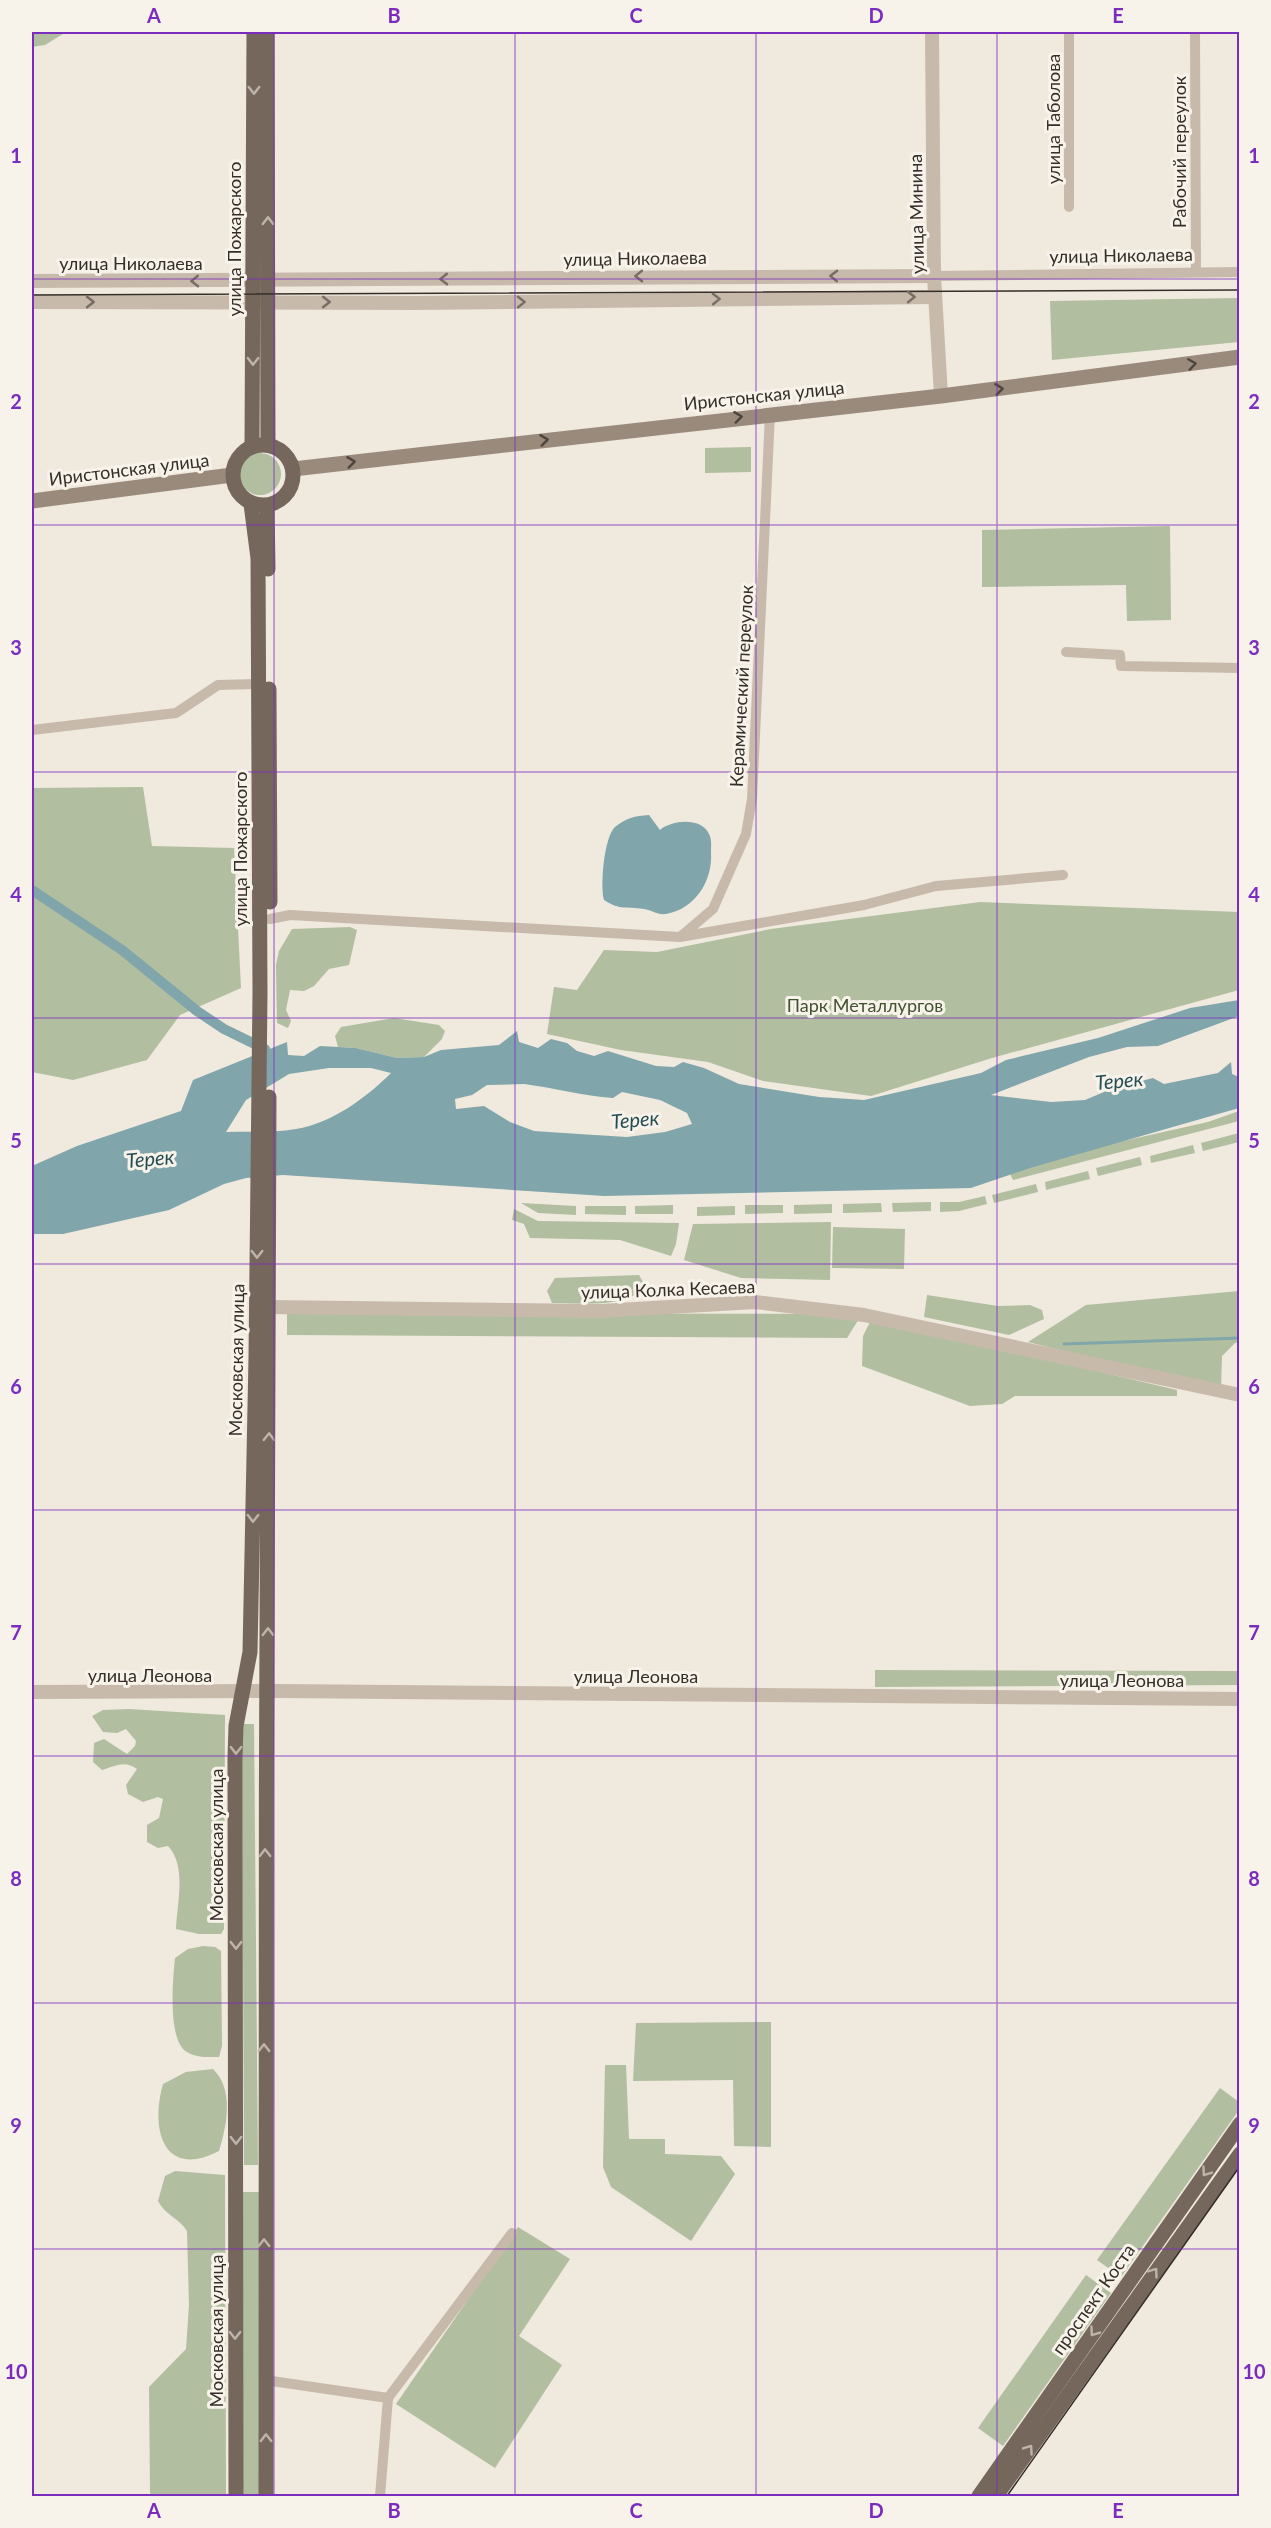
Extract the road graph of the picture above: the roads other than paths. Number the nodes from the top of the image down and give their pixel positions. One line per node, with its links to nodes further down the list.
1 (254, 32): 10 (main road, улица Пожарского, one-way to 10)
2 (267, 32): 10 (main road, улица Пожарского, one-way to 2)
3 (932, 32): 9 (street, улица Минина)
4 (1070, 32): 6 (street, улица Таболова)
5 (1195, 32): 7 (street, Рабочий переулок)
6 (1069, 207)
7 (1196, 272): 8 (street, улица Николаева); 9 (street, улица Николаева)
8 (1239, 272)
9 (934, 276): 10 (street, улица Николаева, one-way to 10); 12 (street, улица Минина)
10 (261, 279): 11 (street, улица Николаева, one-way to 11); 14 (main road, улица Пожарского)
11 (32, 281)
12 (935, 297): 14 (street, one-way to 12); 16 (street, улица Минина)
13 (32, 302): 14 (street, one-way to 14)
14 (260, 302): 18 (main road, улица Пожарского); 19 (main road, улица Пожарского, one-way to 19)
15 (1239, 357): 16 (main road, Иристонская улица, one-way to 15)
16 (941, 396): 17 (main road, Иристонская улица)
17 (770, 414): 20 (main road, Иристонская улица, one-way to 17); 31 (street, Керамический переулок)
18 (268, 446): 19 (main road); 20 (main road)
19 (252, 447): 21 (main road)
20 (292, 469): 24 (main road)
21 (232, 475): 22 (main road, Иристонская улица); 23 (main road)
22 (32, 501)
23 (251, 504): 24 (main road); 27 (main road, улица Пожарского)
24 (267, 506): 30 (main road, улица Пожарского)
25 (1066, 652): 26 (street)
26 (1239, 669)
27 (259, 684): 28 (street); 32 (main road, улица Пожарского)
28 (32, 730)
29 (1063, 876): 31 (street)
30 (270, 919): 31 (street); 32 (main road, улица Пожарского)
31 (680, 938)
32 (264, 993): 33 (main road, улица Пожарского)
33 (263, 1195): 34 (main road, Московская улица); 38 (main road, Московская улица, one-way to 38)
34 (269, 1307): 35 (street, улица Колка Кесаева); 36 (main road, Московская улица, one-way to 34)
35 (1239, 1395)
36 (269, 1691): 38 (street, улица Леонова); 39 (street, улица Леонова); 43 (main road, Московская улица, one-way to 36)
37 (32, 1692): 38 (street, улица Леонова)
38 (242, 1692): 45 (main road, Московская улица, one-way to 45)
39 (1239, 1699)
40 (1239, 2124): 48 (main road, проспект Коста, one-way to 48)
41 (1239, 2154): 49 (main road, проспект Коста, one-way to 41)
42 (512, 2233): 44 (street)
43 (265, 2380): 44 (street); 46 (main road, Московская улица, one-way to 43)
44 (388, 2398): 47 (street)
45 (236, 2496)
46 (266, 2496)
47 (380, 2496)
48 (979, 2496)
49 (996, 2496)

